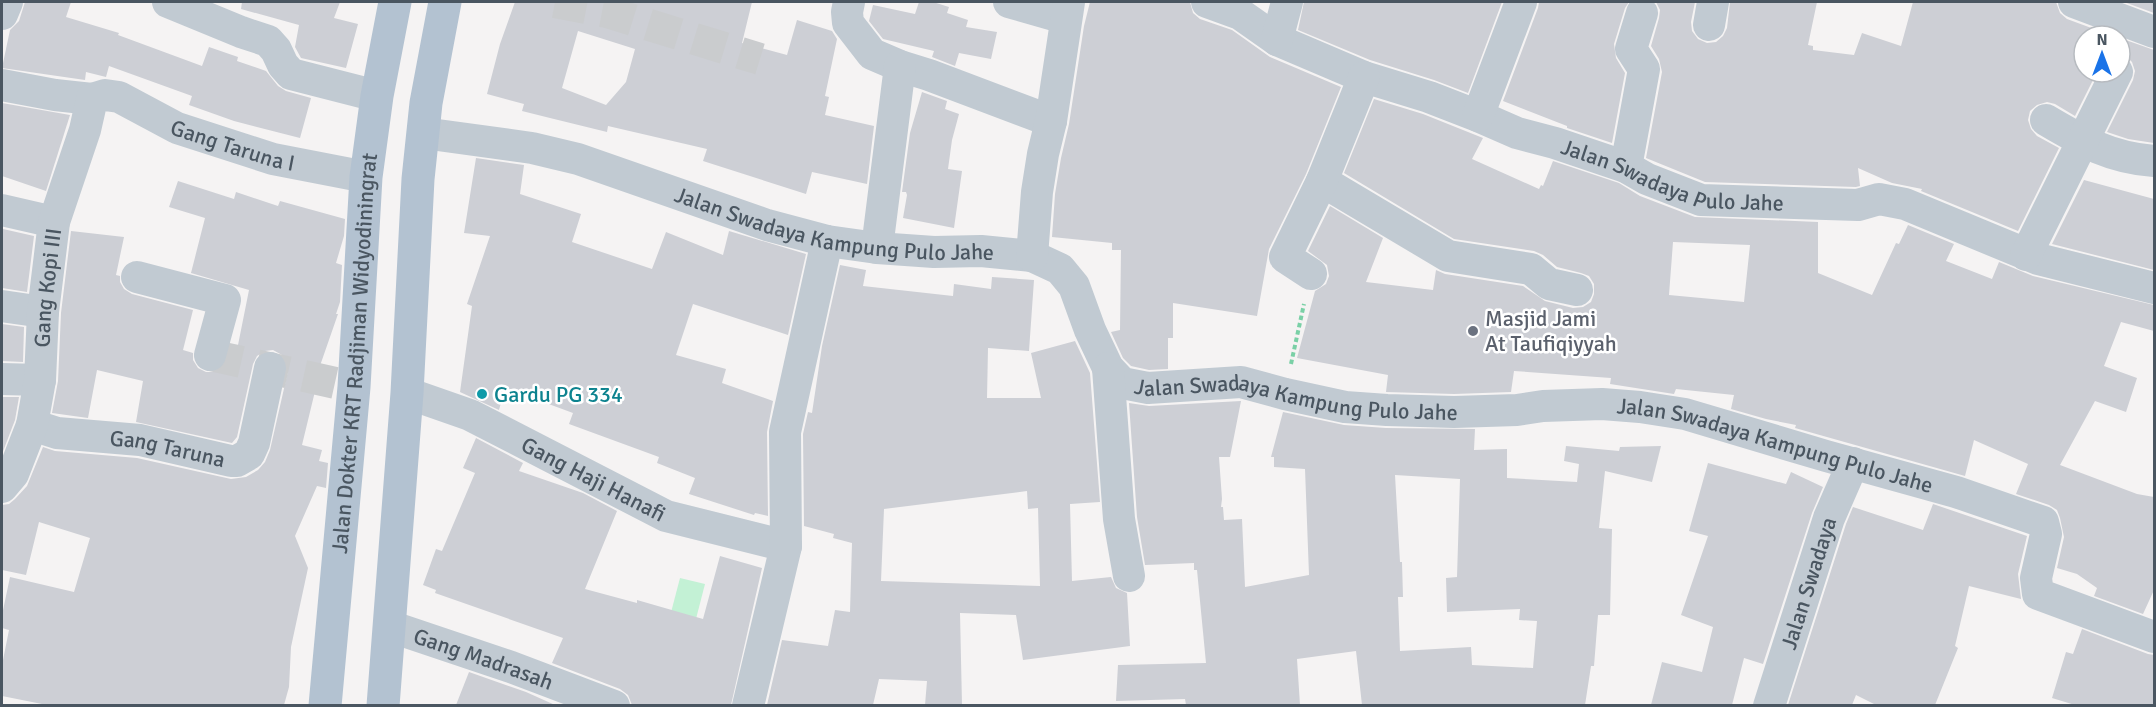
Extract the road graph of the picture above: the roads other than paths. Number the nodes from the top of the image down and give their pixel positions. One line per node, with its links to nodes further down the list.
1 (7, 2): 13 (street)
2 (171, 2): 21 (street)
3 (395, 2): 21 (main road, Jalan Dokter KRT Radjiman Widyodiningrat)
4 (445, 2): 26 (main road)
5 (849, 2): 17 (street)
6 (1010, 2): 11 (street)
7 (1207, 2): 15 (street, Jalan Swadaya Pulo Jahe)
8 (1287, 2): 15 (street)
9 (1521, 2): 23 (street)
10 (2074, 2): 14 (street)
11 (1067, 10): 25 (street)
12 (1642, 13): 29 (street)
13 (2, 14)
14 (2147, 30): 16 (street)
15 (1276, 40): 18 (street, Jalan Swadaya Pulo Jahe)
16 (2132, 50)
17 (900, 66): 25 (street); 35 (street)
18 (1364, 77): 23 (street, Jalan Swadaya Pulo Jahe); 31 (street)
19 (2111, 84): 27 (street)
20 (2, 85): 22 (street, Gang Taruna I)
21 (376, 96): 30 (main road, Jalan Dokter KRT Radjiman Widyodiningrat)
22 (99, 97): 30 (street, Gang Taruna I); 33 (street, Gang Kopi III)
23 (1478, 116): 29 (street, Jalan Swadaya Pulo Jahe)
24 (2046, 120): 27 (street)
25 (1050, 121): 37 (street)
26 (423, 133): 34 (street, Jalan Swadaya Kampung Pulo Jahe); 49 (main road)
27 (2081, 141): 28 (street); 36 (street)
28 (2154, 160)
29 (1626, 167): 36 (street, Jalan Swadaya Pulo Jahe)
30 (366, 177): 57 (main road, Jalan Dokter KRT Radjiman Widyodiningrat)
31 (1322, 181): 38 (street); 41 (street)
32 (2, 210): 33 (street)
33 (54, 222): 43 (street, Gang Kopi III)
34 (827, 241): 35 (street, Jalan Swadaya Kampung Pulo Jahe); 53 (street)
35 (877, 248): 37 (street, Jalan Swadaya Kampung Pulo Jahe)
36 (2026, 255): 40 (street, Jalan Swadaya Pulo Jahe)
37 (1032, 256): 46 (street, Jalan Swadaya Kampung Pulo Jahe)
38 (1311, 274)
39 (137, 277): 44 (street)
40 (2154, 288)
41 (1577, 290)
42 (2, 306): 43 (street)
43 (43, 312): 48 (street, Gang Kopi III)
44 (210, 355)
45 (270, 368): 50 (street, Gang Taruna)
46 (1108, 368): 51 (street, Jalan Swadaya Kampung Pulo Jahe); 54 (street)
47 (2, 379): 48 (street)
48 (40, 380): 50 (street, Gang Kopi III)
49 (407, 393): 53 (street, Gang Haji Hanafi); 55 (main road)
50 (32, 425): 52 (street, Gang Kopi III)
51 (1853, 463): 56 (street, Jalan Swadaya Kampung Pulo Jahe); 61 (street, Jalan Swadaya)
52 (2, 487)
53 (786, 546): 60 (street)
54 (1129, 576)
55 (389, 626): 58 (main road); 59 (street, Gang Madrasah)
56 (2154, 637)
57 (325, 705)
58 (383, 705)
59 (614, 705)
60 (748, 705)
61 (1769, 705)

